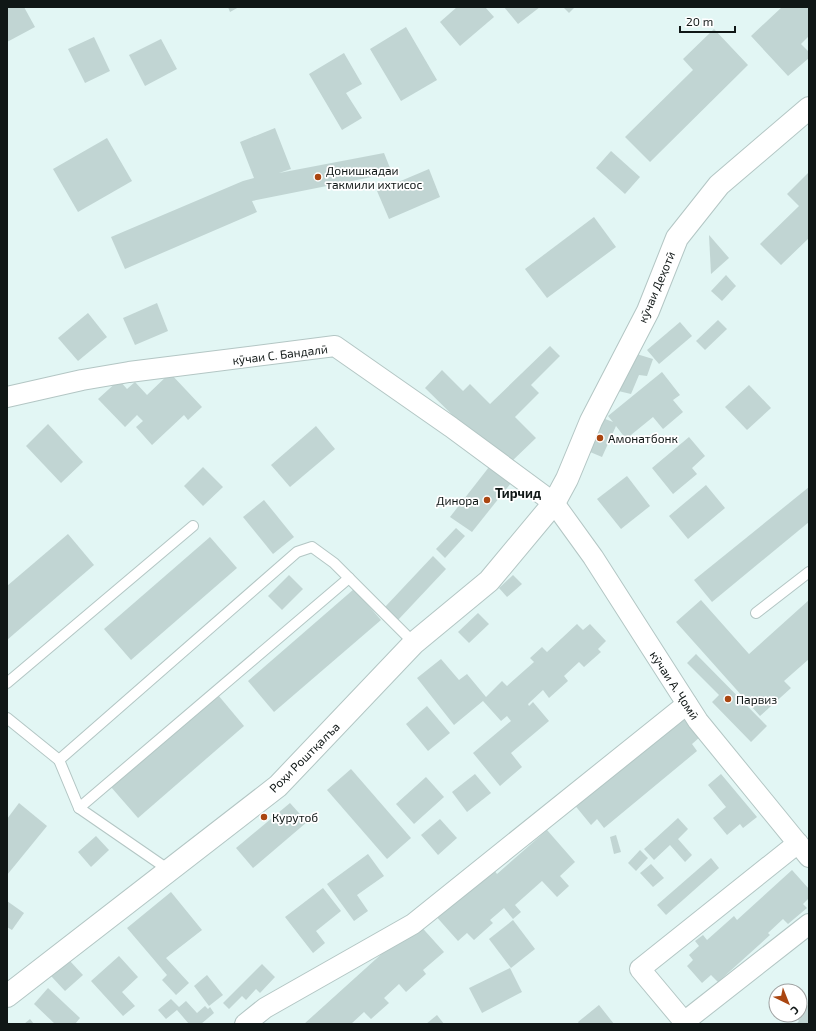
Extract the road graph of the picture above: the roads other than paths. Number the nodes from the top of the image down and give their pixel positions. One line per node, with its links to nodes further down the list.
1 (809, 108): 3 (main road, кӯчаи Деҳотӣ)
2 (7, 397): 3 (street, кӯчаи С. Бандалӣ)
3 (554, 503): 8 (main road, Роҳи Роштқалъа); 10 (street, кӯчаи А. Ҷомӣ)
4 (193, 526): 9 (lane)
5 (809, 572): 7 (lane)
6 (349, 578): 8 (lane); 12 (lane); 13 (lane)
7 (756, 613)
8 (414, 643): 15 (main road, Роҳи Роштқалъа)
9 (7, 683)
10 (687, 704): 14 (street, кӯчаи А. Ҷомӣ); 19 (street)
11 (7, 718): 12 (lane)
12 (59, 760): 13 (lane)
13 (80, 808): 15 (lane)
14 (803, 850): 18 (street)
15 (169, 870): 17 (main road, Роҳи Роштқалъа)
16 (809, 924): 18 (street)
17 (7, 996)
18 (685, 1023)
19 (246, 1024)

